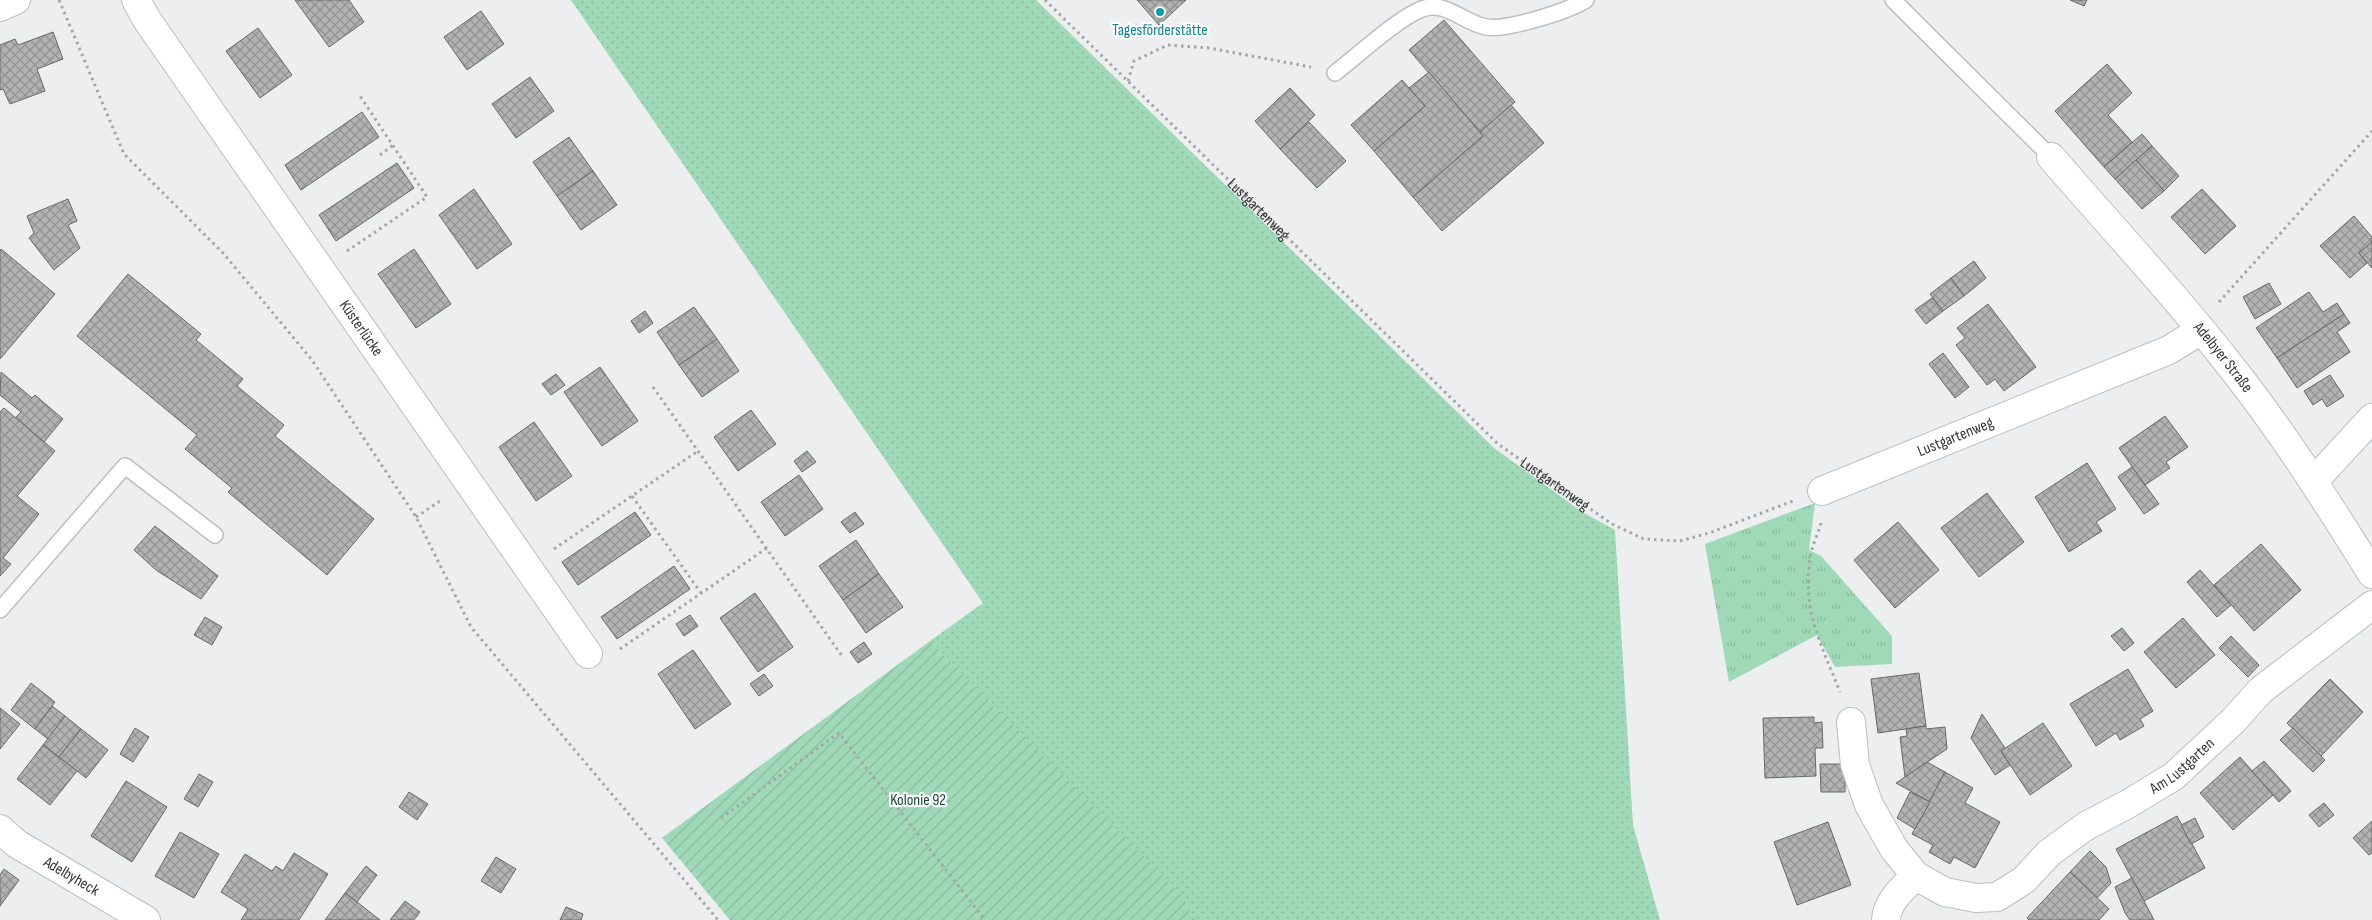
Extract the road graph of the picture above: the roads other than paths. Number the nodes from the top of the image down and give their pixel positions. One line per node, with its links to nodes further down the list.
1 (16, 0): 5 (street)
2 (136, 0): 16 (street, Küsterlücke)
3 (1586, 0): 6 (lane)
4 (1893, 0): 7 (lane)
5 (0, 7)
6 (1335, 73)
7 (2051, 157): 8 (street, Adelbyer Straße)
8 (2201, 330): 10 (street, Adelbyer Straße); 11 (street, Lustgartenweg)
9 (2372, 418): 10 (street)
10 (2314, 481): 13 (street, Adelbyer Straße)
11 (1822, 491)
12 (215, 535): 15 (lane)
13 (2372, 574)
14 (2372, 605): 20 (street, Am Lustgarten)
15 (0, 610)
16 (588, 654)
17 (1851, 722): 19 (street, Am Lustgarten)
18 (0, 830): 21 (street, Adelbyheck)
19 (1916, 876): 20 (street, Am Lustgarten); 22 (street)
20 (1973, 909)
21 (146, 920)
22 (1886, 920)

